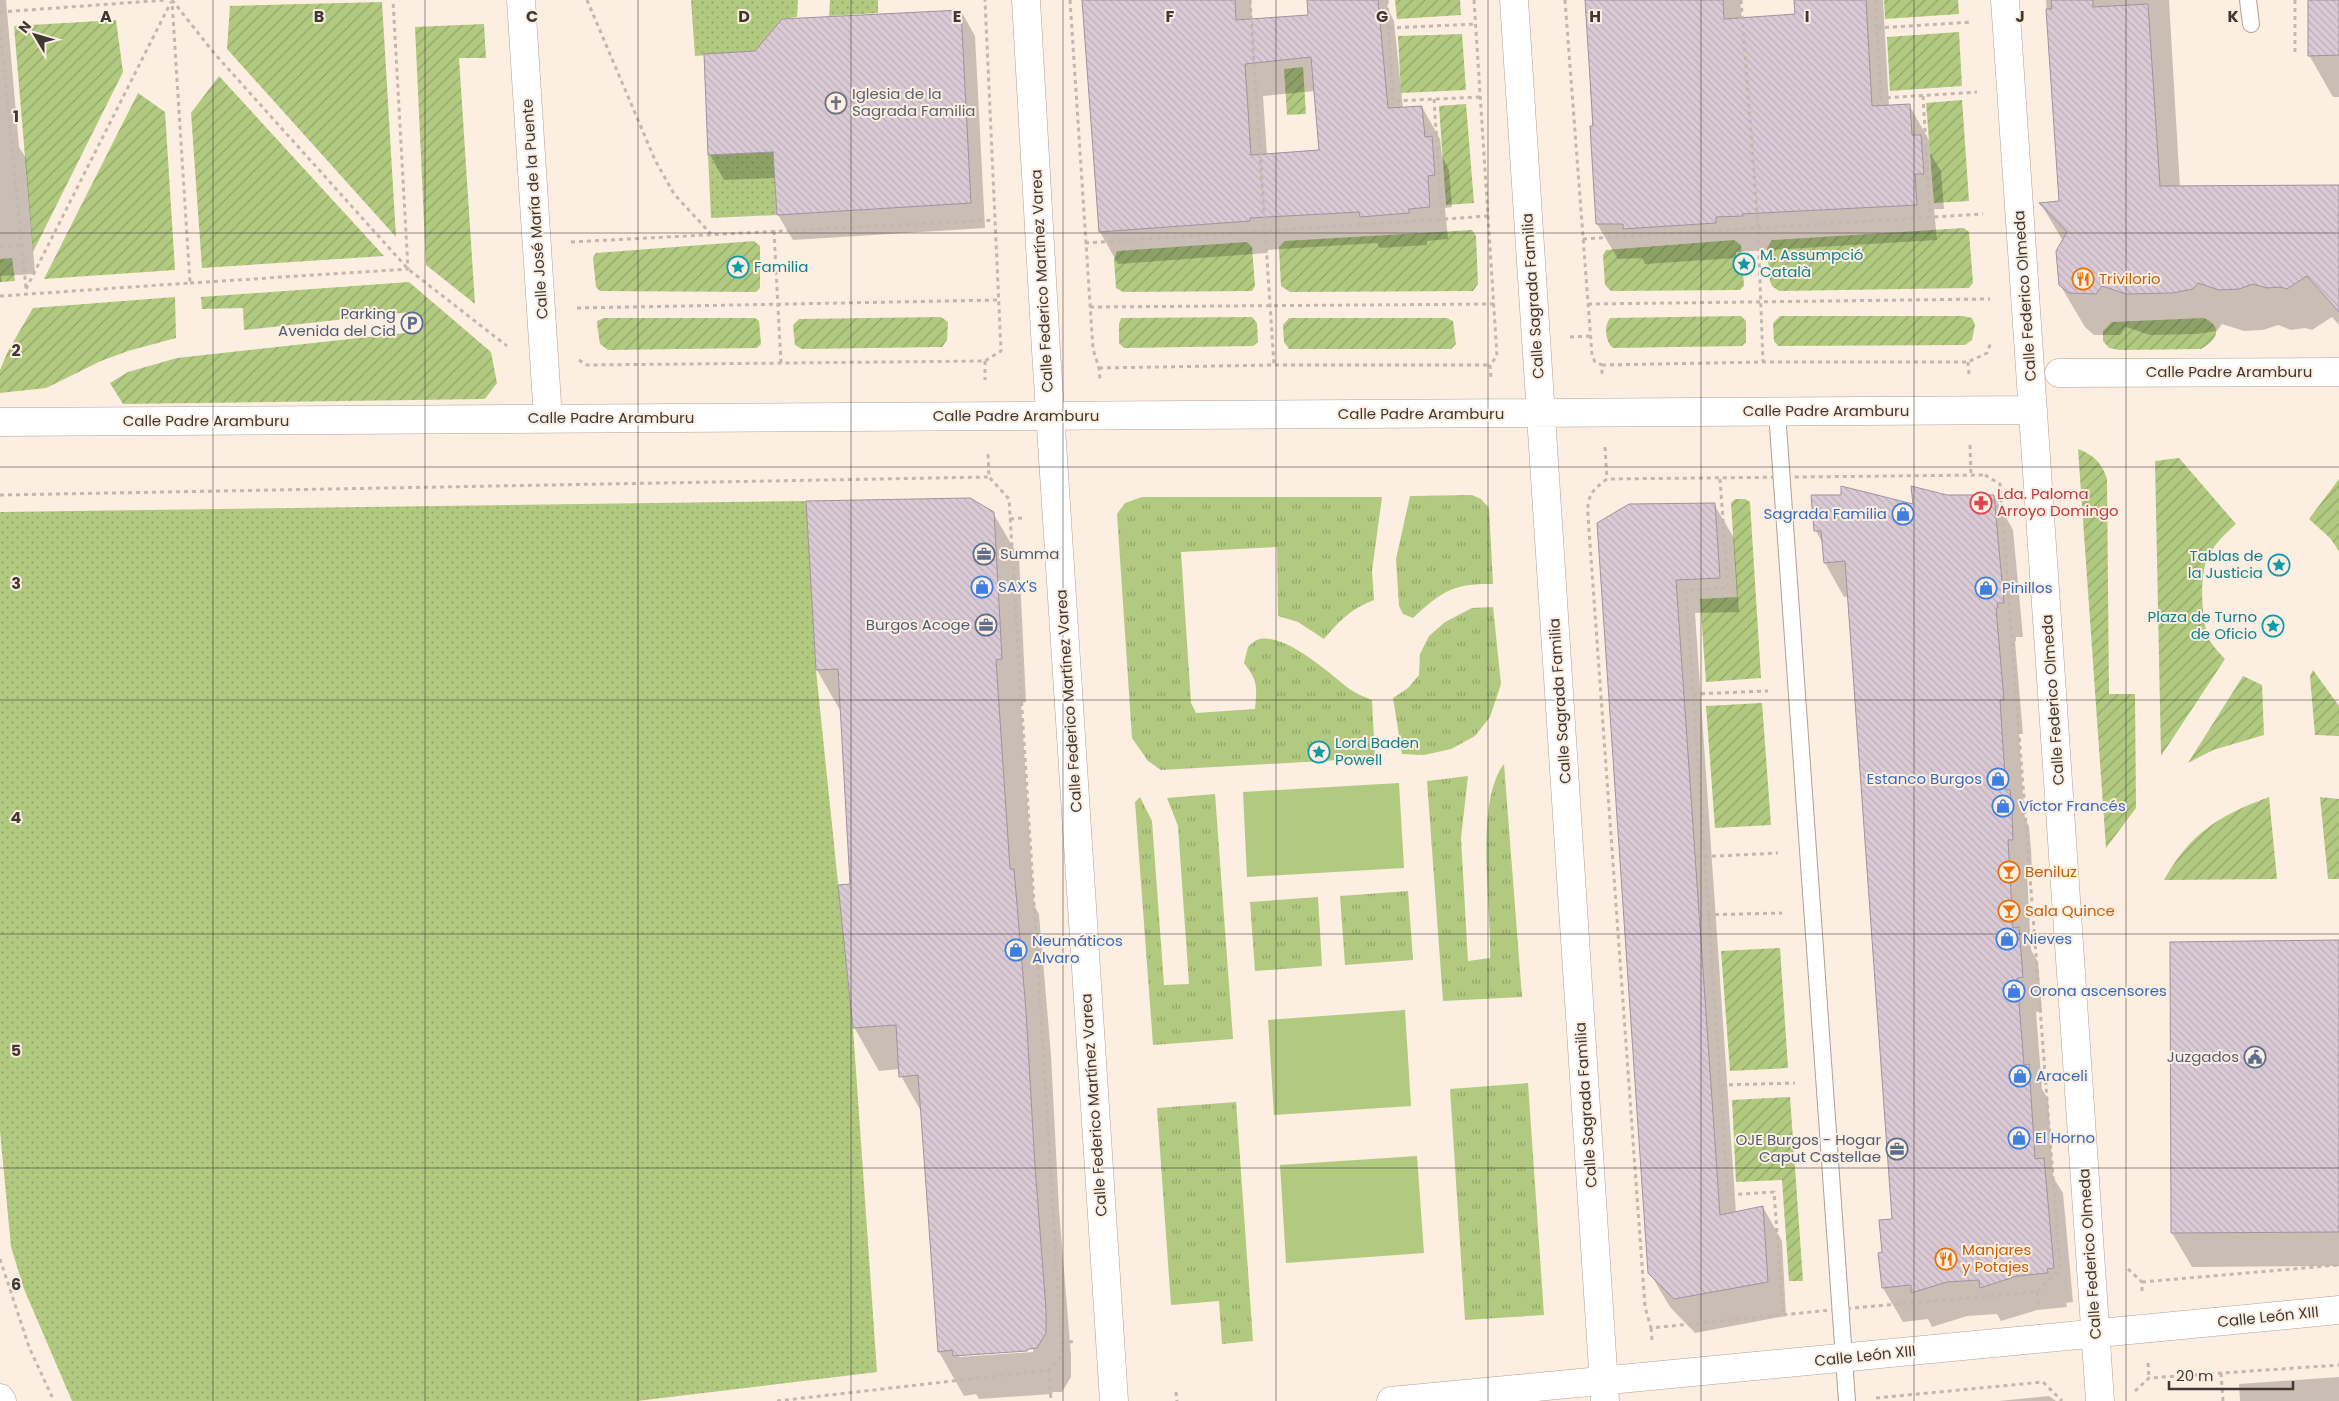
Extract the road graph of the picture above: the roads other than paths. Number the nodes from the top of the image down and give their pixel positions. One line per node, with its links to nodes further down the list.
1 (521, 0): 13 (street, Calle José María de la Puente)
2 (1026, 0): 12 (street, Calle Federico Martínez Varea)
3 (1514, 0): 11 (street, Calle Sagrada Familia)
4 (2005, 0): 9 (street, Calle Federico Olmeda)
5 (2248, 0): 6 (lane)
6 (2251, 24)
7 (2339, 372): 8 (street, Calle Padre Aramburu)
8 (2059, 373)
9 (2033, 410): 10 (street, Calle Padre Aramburu); 16 (street, Calle Federico Olmeda)
10 (1777, 412): 11 (street, Calle Padre Aramburu); 17 (lane)
11 (1541, 414): 12 (street, Calle Padre Aramburu); 18 (street, Calle Sagrada Familia)
12 (1050, 416): 13 (street, Calle Padre Aramburu); 19 (street, Calle Federico Martínez Varea)
13 (548, 419): 14 (street, Calle Padre Aramburu)
14 (0, 422)
15 (2339, 1310): 16 (street, Calle León XIII)
16 (2095, 1333): 17 (street, Calle León XIII); 22 (street, Calle Federico Olmeda)
17 (1844, 1358): 18 (street, Calle León XIII); 21 (lane)
18 (1604, 1391): 20 (street, Calle León XIII)
19 (1114, 1401)
20 (1390, 1401)
21 (1847, 1401)
22 (2100, 1401)

